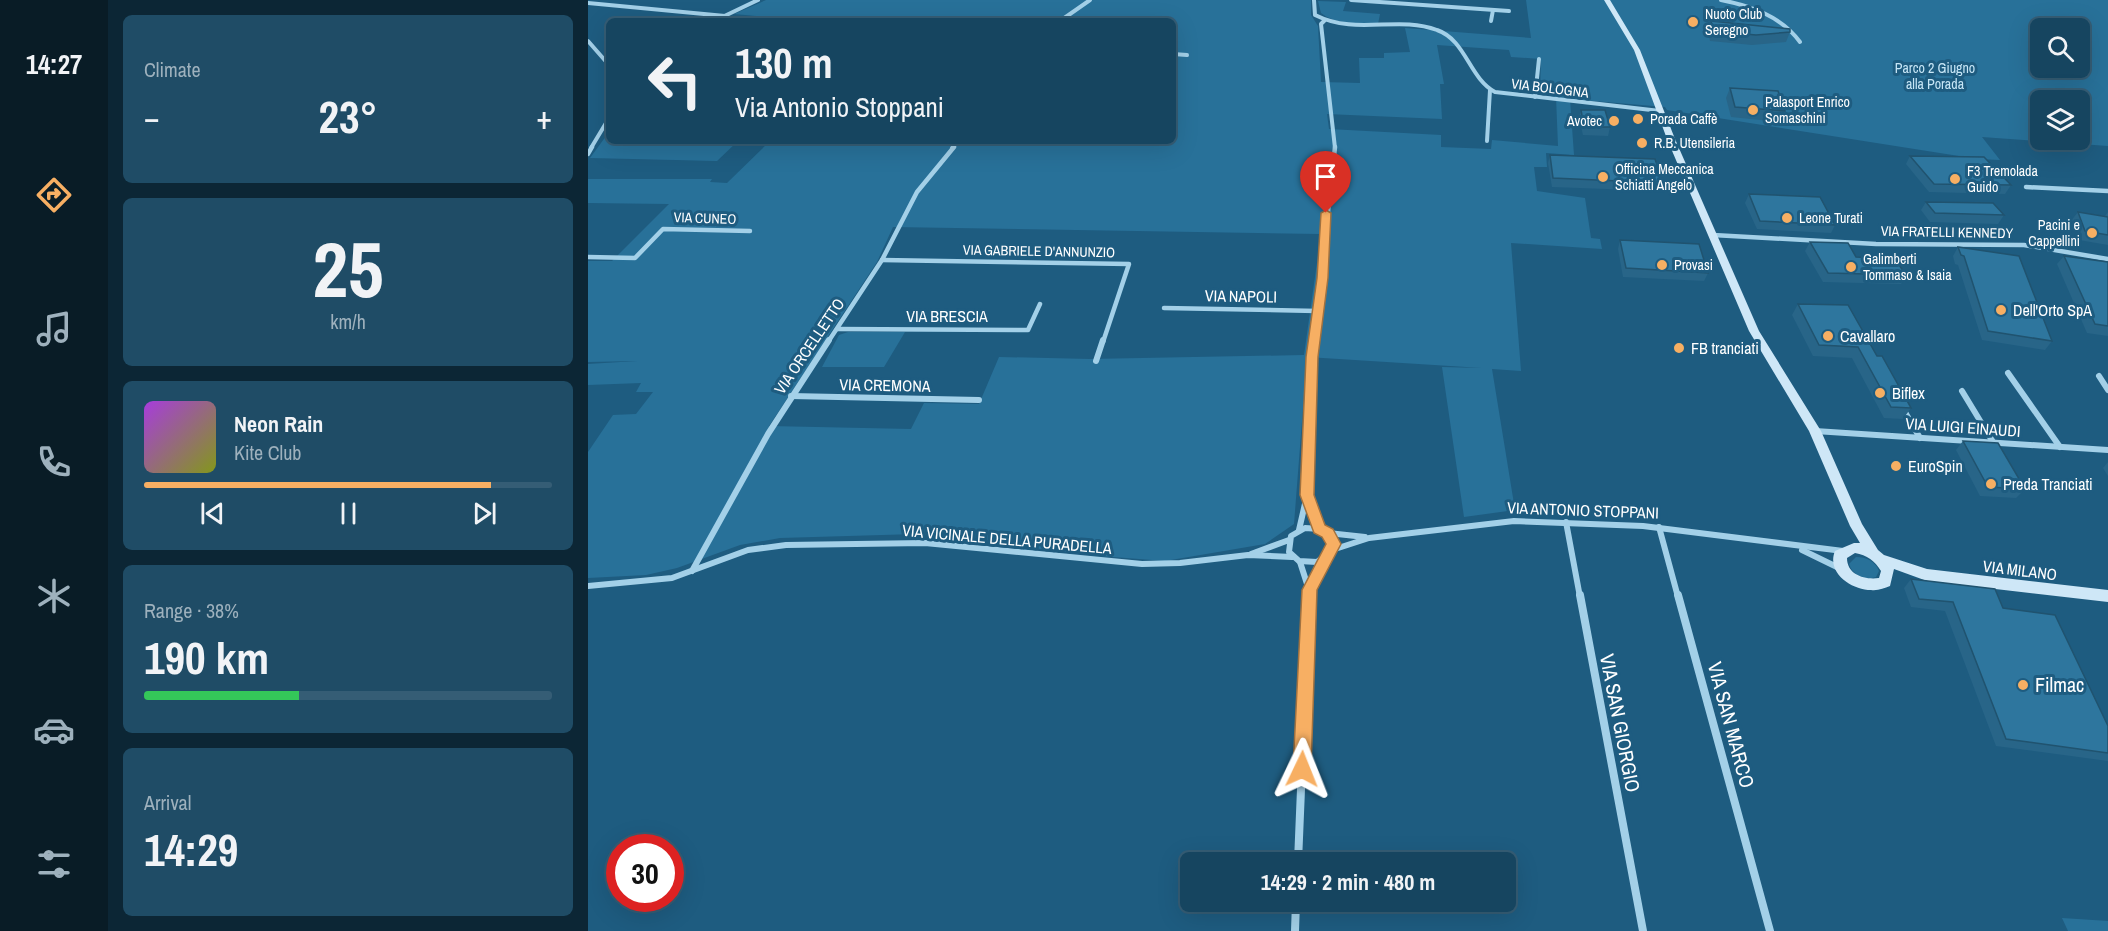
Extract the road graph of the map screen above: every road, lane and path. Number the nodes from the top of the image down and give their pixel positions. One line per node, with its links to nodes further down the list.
1 (758, 0): 12 (street)
2 (1090, 0): 14 (street)
3 (1314, 0): 15 (street)
4 (1351, 0): 9 (street)
5 (1430, 0): 9 (street)
6 (1721, 0): 17 (street)
7 (1605, 1): 27 (street)
8 (588, 3): 12 (street)
9 (1428, 5): 10 (street)
10 (1494, 10): 11 (street); 16 (street)
11 (1509, 11)
12 (725, 16): 13 (street)
13 (721, 18)
14 (1064, 18)
15 (1324, 20): 25 (street, VIA BOLOGNA); 41 (street)
16 (1491, 21)
17 (1790, 28): 18 (street); 20 (street)
18 (1801, 35)
19 (588, 41): 24 (street)
20 (1800, 42)
21 (1176, 54): 22 (street)
22 (1187, 55)
23 (1539, 59): 26 (street)
24 (606, 62)
25 (1490, 90): 26 (street, VIA BOLOGNA); 29 (street)
26 (1535, 97): 27 (street, VIA BOLOGNA)
27 (1659, 111): 35 (street)
28 (606, 123): 31 (street)
29 (1487, 141)
30 (956, 144): 38 (street, VIA ORCELLETTO)
31 (588, 154)
32 (2026, 187): 33 (street)
33 (2108, 190)
34 (750, 231): 36 (street, VIA CUNEO)
35 (1713, 235): 37 (street, VIA FRATELLI KENNEDY); 51 (street)
36 (588, 257)
37 (2108, 259)
38 (882, 260): 42 (street, VIA ORCELLETTO); 43 (street, VIA GABRIELE D'ANNUNZIO)
39 (1040, 304): 42 (street, VIA BRESCIA)
40 (1164, 308): 41 (street, VIA NAPOLI)
41 (1317, 311): 56 (street)
42 (837, 329): 48 (street, VIA ORCELLETTO)
43 (1096, 361)
44 (2008, 373): 54 (street)
45 (2099, 376): 46 (street)
46 (2108, 390)
47 (1962, 392): 53 (street)
48 (791, 396): 50 (street, VIA CREMONA); 74 (street, VIA ORCELLETTO)
49 (1897, 398): 52 (street)
50 (979, 400)
51 (1815, 431): 52 (street, VIA LUIGI EINAUDI); 58 (street)
52 (1920, 438): 53 (street, VIA LUIGI EINAUDI)
53 (1993, 442): 54 (street, VIA LUIGI EINAUDI)
54 (2060, 447): 55 (street, VIA LUIGI EINAUDI)
55 (2108, 450)
56 (1307, 495): 60 (street); 61 (street)
57 (1566, 522): 59 (street, VIA ANTONIO STOPPANI); 63 (street, VIA ANTONIO STOPPANI); 83 (street, VIA SAN GIORGIO)
58 (1856, 526): 67 (street); 69 (street)
59 (1659, 527): 65 (street, VIA ANTONIO STOPPANI); 84 (street, VIA SAN MARCO)
60 (1320, 529): 61 (street); 62 (street)
61 (1299, 530): 64 (street)
62 (1328, 533): 63 (street, VIA ANTONIO STOPPANI); 66 (street)
63 (1369, 538): 66 (street, VIA ANTONIO STOPPANI)
64 (1289, 540): 68 (street, VIA VICINALE DELLA PURADELLA); 70 (street)
65 (1796, 547): 67 (street, VIA ANTONIO STOPPANI); 73 (street, VIA ANTONIO STOPPANI)
66 (1332, 550): 71 (street)
67 (1846, 550): 69 (street); 73 (street)
68 (1248, 555): 70 (street, VIA VICINALE DELLA PURADELLA); 74 (street, VIA VICINALE DELLA PURADELLA)
69 (1877, 556): 75 (street, VIA MILANO); 76 (street)
70 (1292, 557): 72 (street)
71 (1324, 560): 72 (street); 78 (street)
72 (1300, 562): 78 (street)
73 (1843, 571): 76 (street)
74 (692, 572): 77 (street, VIA VICINALE DELLA PURADELLA)
75 (1927, 575): 76 (street, VIA MILANO); 79 (street, VIA MILANO)
76 (1888, 577)
77 (588, 586)
78 (1310, 590): 80 (street)
79 (2108, 596)
80 (1298, 852)
81 (1296, 912): 82 (street)
82 (1295, 931)
83 (1643, 931)
84 (1770, 931)

